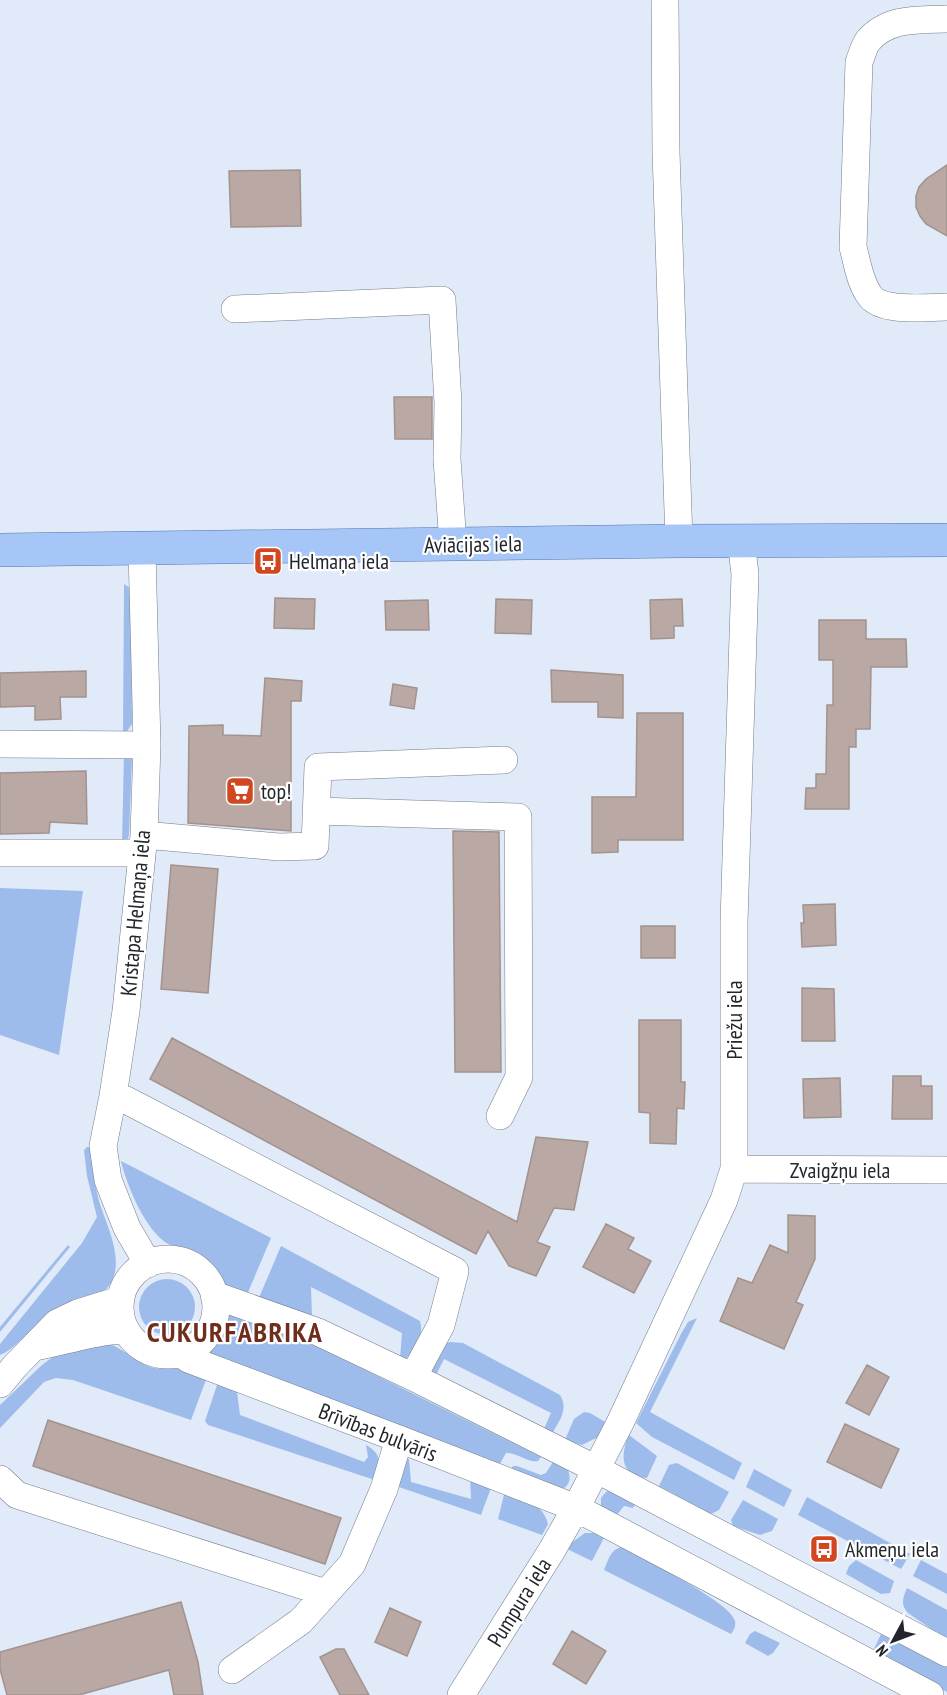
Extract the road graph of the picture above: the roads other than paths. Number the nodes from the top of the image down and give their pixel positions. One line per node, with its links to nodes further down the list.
1 (665, 0): 6 (street)
2 (947, 19): 3 (street)
3 (947, 307)
4 (235, 309): 8 (street)
5 (947, 540): 7 (main road, Aviācijas iela)
6 (679, 541): 7 (main road, Aviācijas iela); 8 (main road, Aviācijas iela)
7 (741, 541): 19 (street, Priežu iela)
8 (453, 544): 10 (main road, Aviācijas iela)
9 (0, 550): 10 (main road, Aviācijas iela)
10 (142, 550): 12 (street, Kristapa Helmaņa iela)
11 (0, 744): 12 (street)
12 (147, 745): 15 (street, Kristapa Helmaņa iela)
13 (504, 760): 14 (street)
14 (316, 811): 15 (street); 18 (street)
15 (143, 844): 16 (street); 17 (street, Kristapa Helmaņa iela)
16 (0, 853)
17 (114, 1096): 21 (street, Kristapa Helmaņa iela); 27 (street)
18 (500, 1116)
19 (734, 1169): 20 (street, Zvaigžņu iela); 30 (street, Priežu iela)
20 (947, 1170)
21 (148, 1264): 22 (street); 23 (street)
22 (214, 1295): 26 (street); 27 (street)
23 (120, 1300): 24 (street); 25 (street)
24 (126, 1330): 25 (street); 26 (street, Brīvības bulvāris)
25 (35, 1347): 28 (street)
26 (183, 1354): 29 (street, Brīvības bulvāris)
27 (413, 1377): 30 (street)
28 (0, 1384)
29 (399, 1439): 32 (street, Brīvības bulvāris); 33 (street)
30 (596, 1469): 32 (street); 34 (street)
31 (0, 1479): 33 (street)
32 (576, 1508): 36 (street, Pumpura iela); 37 (street, Brīvības bulvāris)
33 (326, 1593): 35 (street)
34 (947, 1653)
35 (232, 1670)
36 (461, 1695)
37 (930, 1695)

